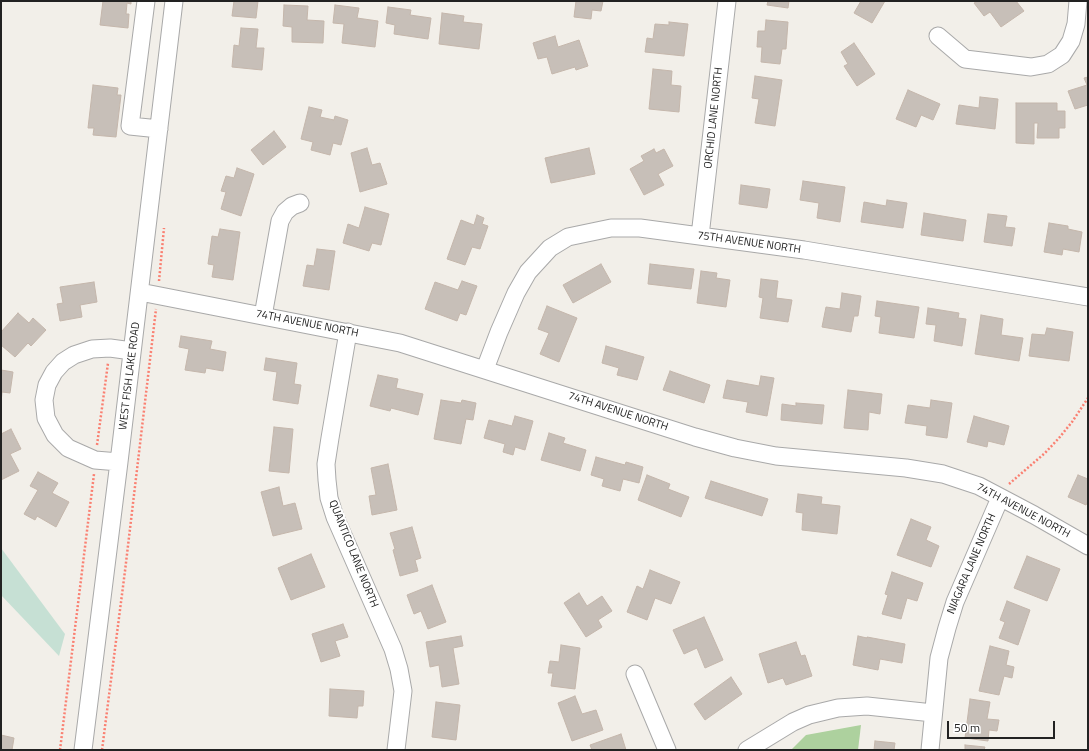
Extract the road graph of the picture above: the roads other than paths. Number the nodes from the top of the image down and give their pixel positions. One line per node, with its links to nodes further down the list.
1 (146, 1): 6 (street)
2 (174, 1): 6 (street, WEST FISH LAKE ROAD)
3 (727, 1): 8 (street, ORCHID LANE NORTH)
4 (1078, 1): 5 (street)
5 (938, 36)
6 (159, 130): 9 (street, WEST FISH LAKE ROAD)
7 (300, 202): 11 (street)
8 (700, 236): 10 (street, 75TH AVENUE NORTH); 14 (street, 75TH AVENUE NORTH)
9 (140, 292): 11 (street, 74TH AVENUE NORTH); 13 (street, WEST FISH LAKE ROAD)
10 (1088, 297)
11 (263, 316): 12 (street, 74TH AVENUE NORTH)
12 (348, 332): 14 (street, 74TH AVENUE NORTH); 21 (street, QUANTICO LANE NORTH)
13 (132, 351): 15 (street, WEST FISH LAKE ROAD); 15 (street)
14 (485, 369): 16 (street, 74TH AVENUE NORTH)
15 (119, 462): 20 (street, WEST FISH LAKE ROAD)
16 (1000, 498): 17 (street, 74TH AVENUE NORTH); 19 (street, NIAGARA LANE NORTH)
17 (1088, 546)
18 (635, 674): 22 (street)
19 (933, 713): 23 (street); 24 (street, NIAGARA LANE NORTH)
20 (83, 750)
21 (396, 750)
22 (667, 750)
23 (747, 750)
24 (930, 750)

